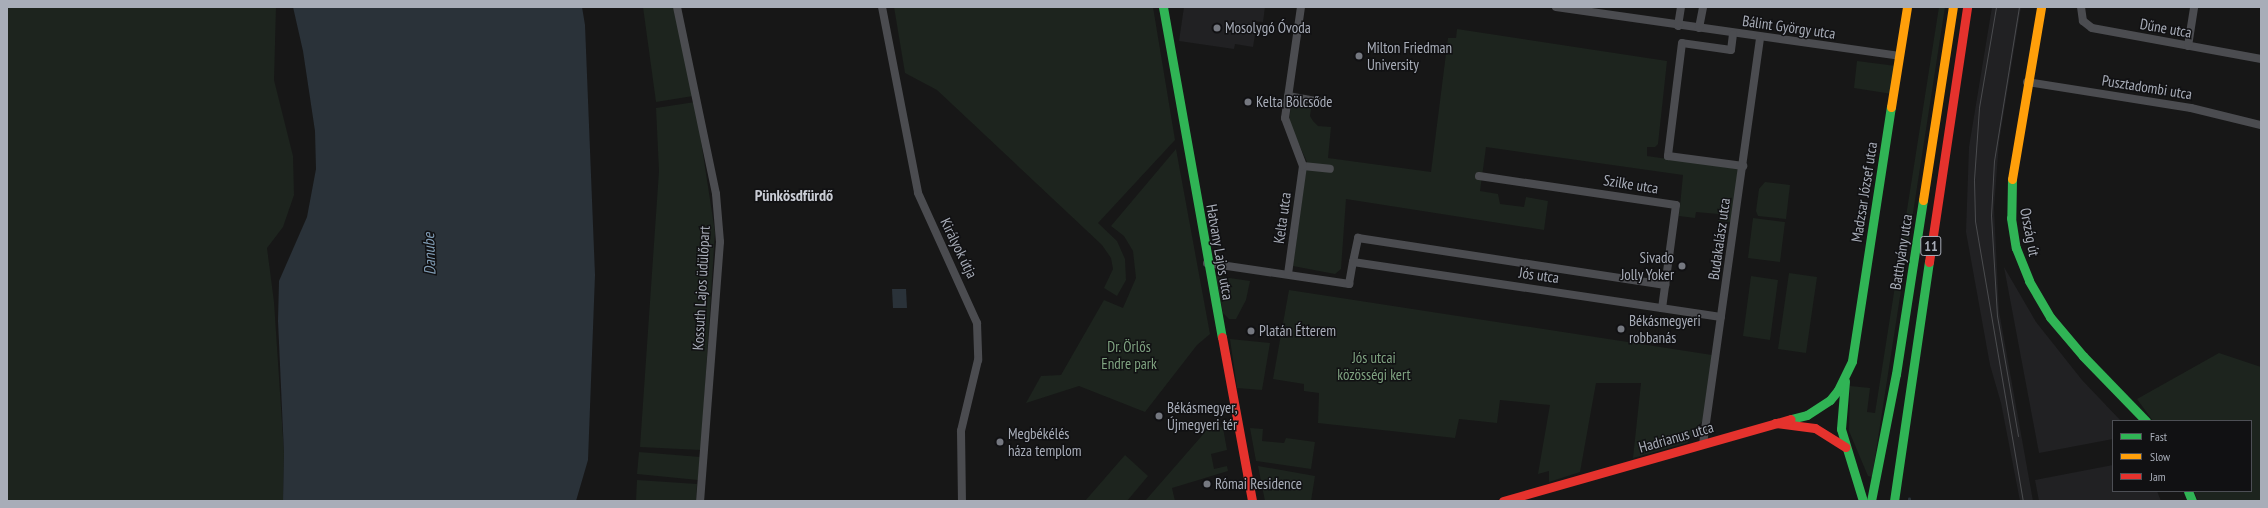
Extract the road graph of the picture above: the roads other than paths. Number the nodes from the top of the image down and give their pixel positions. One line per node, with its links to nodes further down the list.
1 (677, 7): 40 (street, Kossuth Lajos üdülőpart)
2 (882, 7): 41 (street, Királyok útja)
3 (1163, 7): 30 (main road, Hatvany Lajos utca)
4 (1302, 7): 22 (street, Kelta utca)
5 (1556, 7): 14 (street, Bálint György utca)
6 (1681, 7): 14 (street)
7 (1703, 7): 15 (street)
8 (1907, 7): 19 (main road, Madzsar József utca)
9 (1953, 7): 45 (main road, Batthyány utca / 11)
10 (1967, 7): 46 (main road, Batthyány utca / 11)
11 (2041, 7): 21 (main road, Ország út)
12 (2081, 7): 18 (street, Dűne utca)
13 (2194, 7): 18 (street)
14 (1678, 26): 15 (street, Bálint György utca)
15 (1699, 28): 16 (street, Bálint György utca)
16 (1733, 34): 17 (street, Bálint György utca); 26 (street)
17 (1760, 37): 19 (street, Bálint György utca); 26 (street, Budakalász utca)
18 (2188, 46): 20 (street, Dűne utca)
19 (1900, 56): 35 (main road, Madzsar József utca)
20 (2261, 59)
21 (2027, 82): 24 (street, Pusztadombi utca); 36 (main road, Ország út)
22 (1288, 96): 23 (street); 25 (street, Kelta utca)
23 (1322, 102)
24 (2261, 125)
25 (1303, 166): 27 (street); 31 (street, Kelta utca)
26 (1743, 166): 34 (street, Budakalász utca)
27 (1330, 169)
28 (1479, 176): 32 (street, Szilke utca)
29 (1353, 262): 31 (street, Jós utca); 32 (street, Jós utca); 33 (street, Jós utca)
30 (1208, 263): 31 (street, Jós utca); 42 (main road, Hatvany Lajos utca)
31 (1288, 274)
32 (1665, 285): 33 (street, Szilke utca)
33 (1662, 308): 34 (street, Jós utca)
34 (1721, 317): 38 (street, Budakalász utca)
35 (1844, 381): 37 (main road, Hadrianus utca); 39 (main road)
36 (2145, 420)
37 (1775, 423): 38 (main road, Hadrianus utca); 39 (main road)
38 (1702, 444): 43 (main road, Hadrianus utca)
39 (1845, 447): 44 (main road)
40 (700, 501)
41 (962, 501)
42 (1252, 501)
43 (1503, 501)
44 (1863, 501)
45 (1871, 501)
46 (1894, 501)

